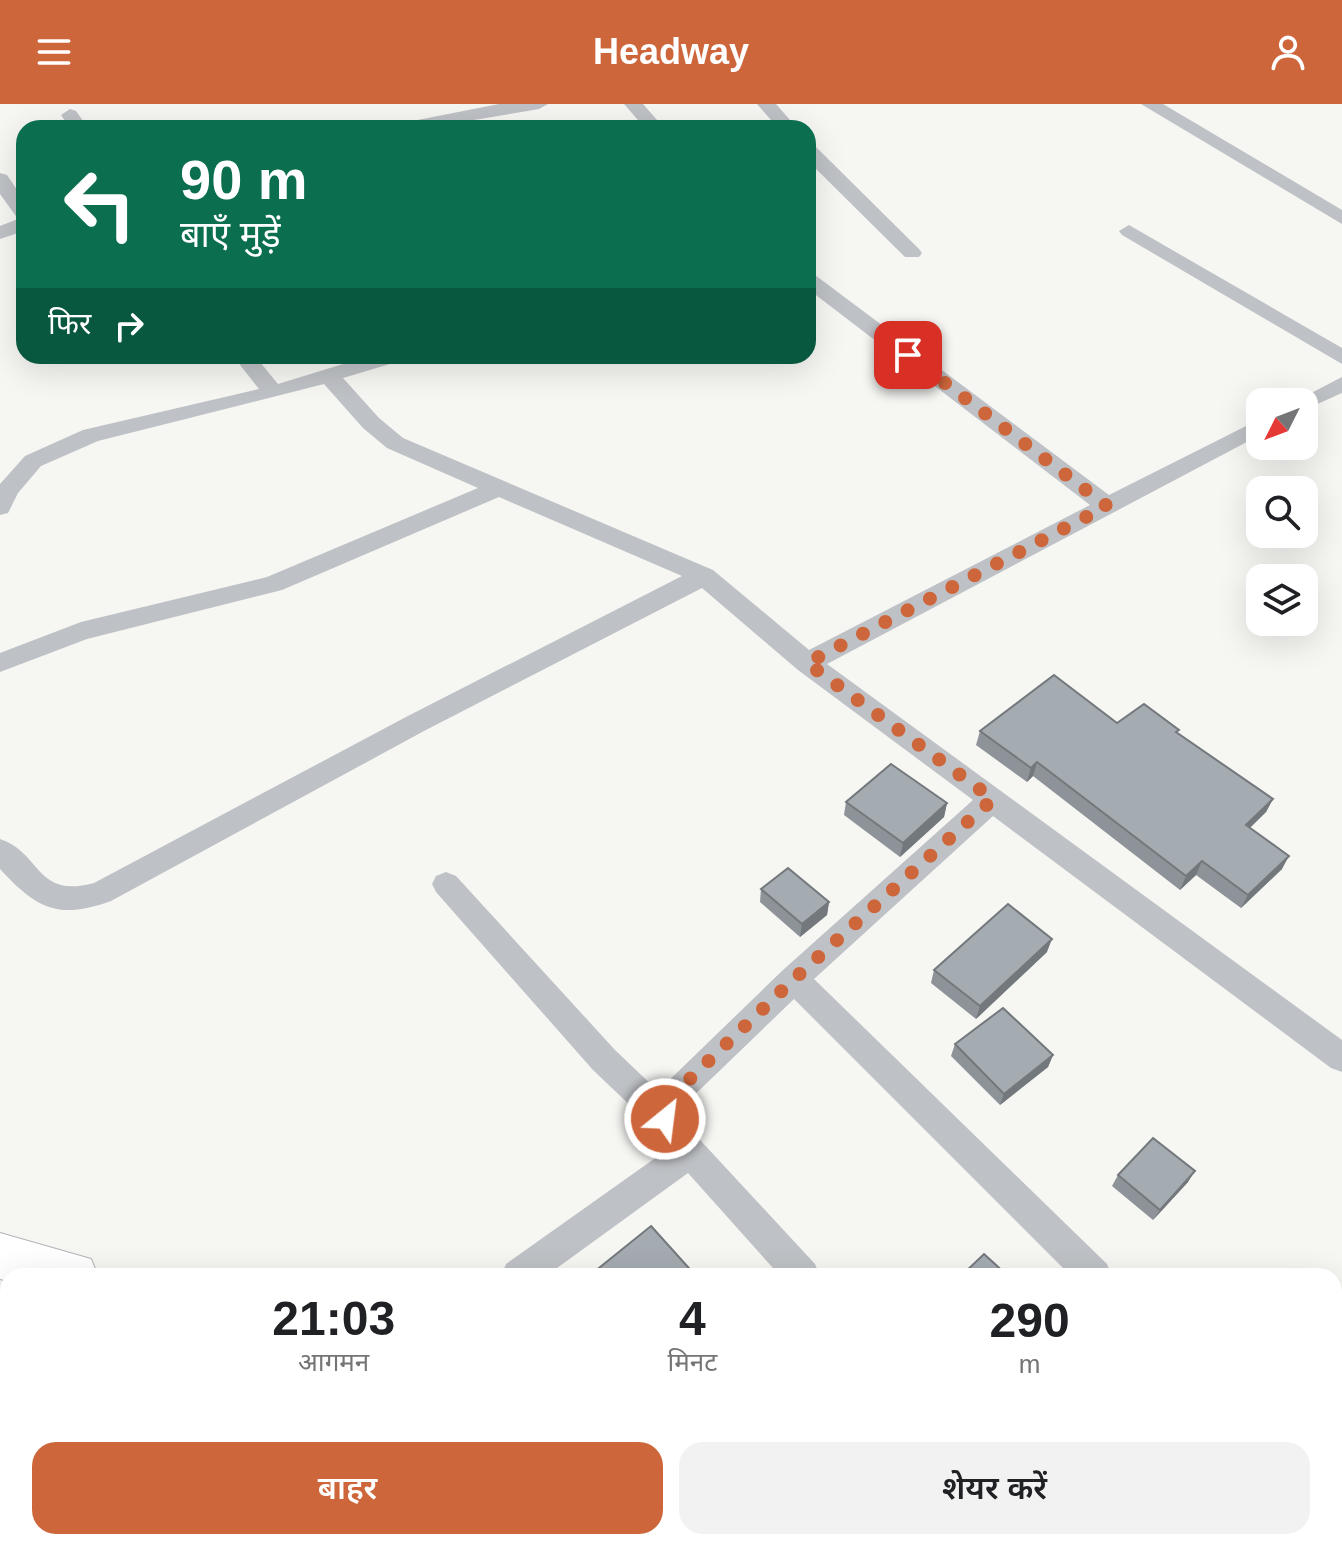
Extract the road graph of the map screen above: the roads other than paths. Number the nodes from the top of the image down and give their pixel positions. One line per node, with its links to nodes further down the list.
1 (539, 104): 5 (street)
2 (633, 104): 6 (street)
3 (766, 104): 7 (street)
4 (1150, 104): 11 (street)
5 (466, 120)
6 (648, 120)
7 (781, 120)
8 (816, 158): 13 (street)
9 (0, 179): 10 (street)
10 (16, 203)
11 (1342, 218)
12 (1129, 231): 15 (street)
13 (912, 253)
14 (816, 285): 24 (street)
15 (1342, 357)
16 (250, 364): 20 (street)
17 (367, 364): 18 (street)
18 (329, 376): 20 (street); 23 (street)
19 (1342, 384): 21 (street)
20 (273, 393): 25 (street)
21 (1318, 396)
22 (1246, 433): 24 (street)
23 (496, 489): 26 (street); 27 (street)
24 (1107, 506): 28 (street)
25 (0, 507)
26 (704, 576): 28 (street); 30 (street)
27 (0, 663)
28 (807, 663): 29 (street)
29 (993, 799): 32 (street); 33 (street)
30 (0, 850)
31 (446, 884): 34 (street)
32 (794, 979): 34 (street); 40 (street)
33 (1342, 1058)
34 (665, 1119): 35 (street)
35 (690, 1152): 38 (street); 39 (street)
36 (0, 1256): 37 (street)
37 (44, 1268)
38 (529, 1268)
39 (796, 1268)
40 (1087, 1268)

